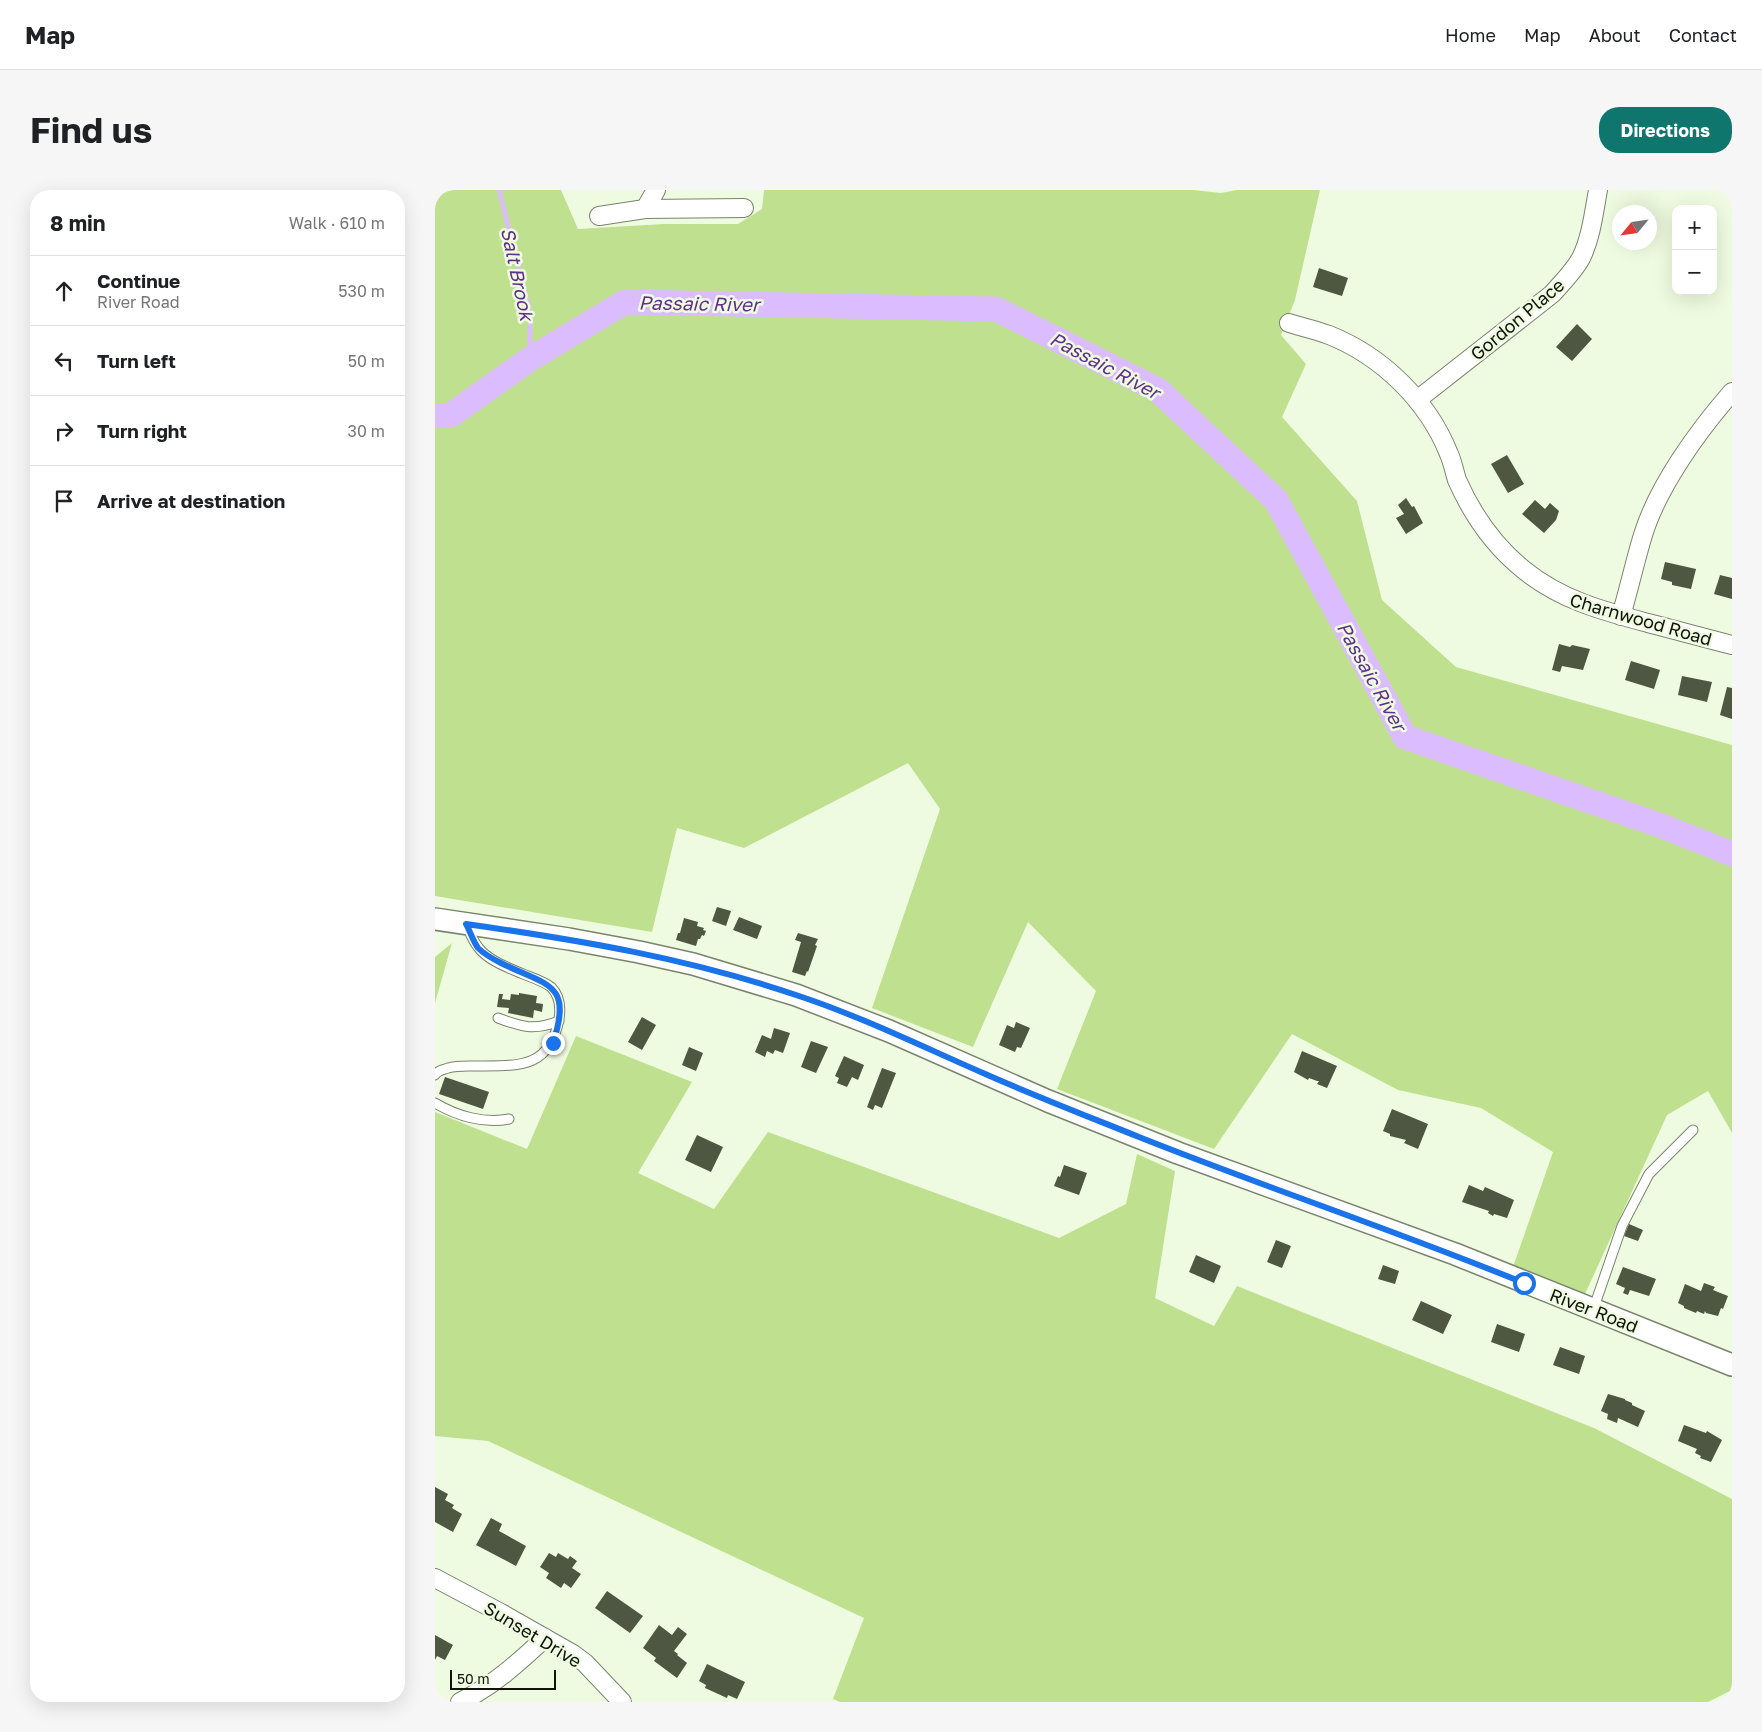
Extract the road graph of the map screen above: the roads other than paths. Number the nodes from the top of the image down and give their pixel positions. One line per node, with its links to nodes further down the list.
1 (656, 190): 4 (street)
2 (1598, 190): 8 (street, Gordon Place)
3 (744, 208): 4 (street)
4 (645, 210): 5 (street)
5 (599, 216)
6 (1289, 323): 8 (street, Charnwood Road)
7 (1732, 392): 9 (street)
8 (1417, 400): 9 (street, Charnwood Road)
9 (1621, 616): 10 (street, Charnwood Road)
10 (1732, 645)
11 (435, 920): 12 (street, River Road)
12 (466, 924): 14 (lane); 19 (street, River Road)
13 (498, 1018): 14 (lane)
14 (559, 1021): 15 (lane)
15 (435, 1075)
16 (435, 1103): 17 (lane)
17 (509, 1119)
18 (1693, 1130): 19 (lane)
19 (1593, 1310): 20 (street, River Road)
20 (1732, 1365)
21 (435, 1578): 22 (street, Sunset Drive)
22 (545, 1638): 23 (street); 24 (street, Sunset Drive)
23 (460, 1702)
24 (622, 1702)

